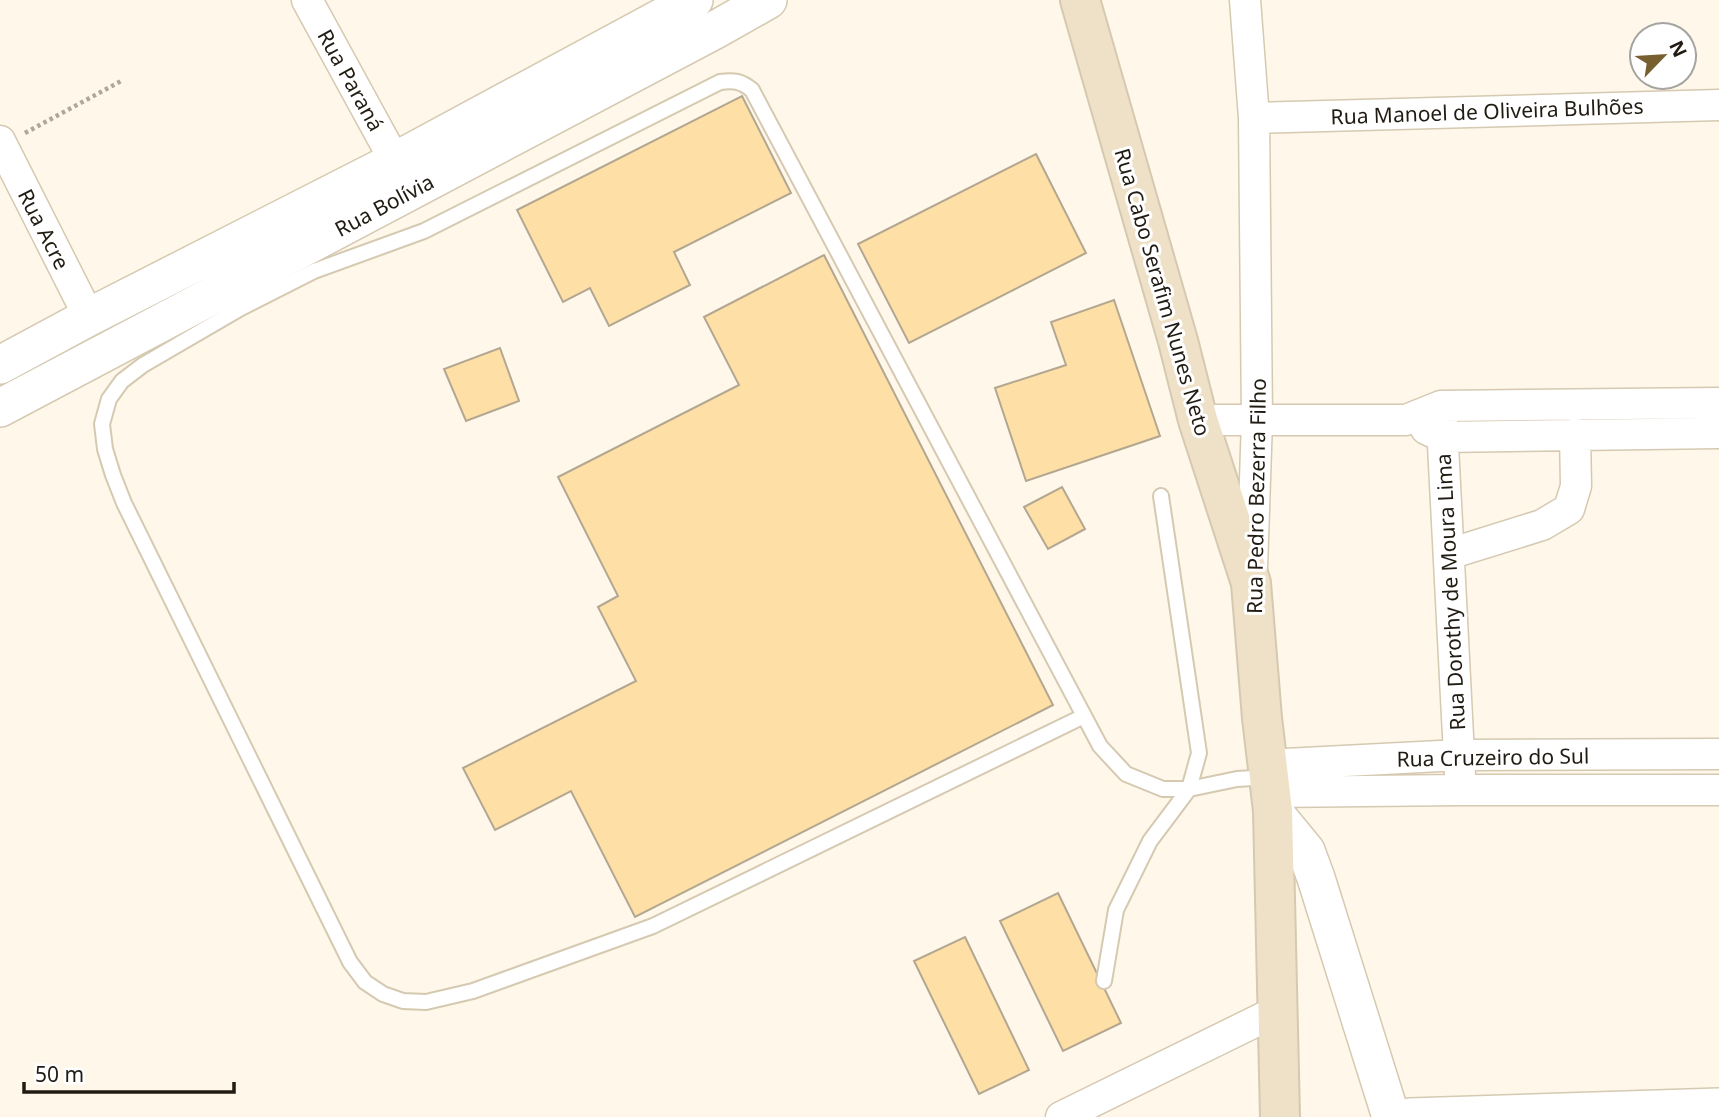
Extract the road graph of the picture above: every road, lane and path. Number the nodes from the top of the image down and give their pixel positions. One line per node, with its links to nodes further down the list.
1 (307, 0): 11 (street, Rua Paraná)
2 (768, 0): 5 (street, Rua Bolívia)
3 (1080, 0): 17 (main road, Rua Cabo Serafim Nunes Neto)
4 (1245, 0): 9 (street, Rua Pedro Bezerra Filho)
5 (702, 10): 6 (street, Rua Bolívia)
6 (597, 72): 11 (street, Rua Bolívia); 16 (street, Rua Bolívia)
7 (123, 80): 10 (path)
8 (1719, 105): 9 (street, Rua Manoel de Oliveira Bulhões)
9 (1254, 118): 18 (street, Rua Pedro Bezerra Filho)
10 (1, 143): 12 (street, Rua Acre)
11 (395, 161): 12 (street, Rua Bolívia)
12 (89, 317): 13 (street, Rua Bolívia)
13 (0, 365)
14 (1719, 403): 15 (street, Rua Dorothy de Moura Lima)
15 (1441, 406): 19 (street, Rua Dorothy de Moura Lima); 22 (street, Rua Dorothy de Moura Lima)
16 (0, 408)
17 (1198, 420): 18 (street, Rua Dorothy de Moura Lima); 25 (main road, Rua Cabo Serafim Nunes Neto)
18 (1257, 420): 19 (street, Rua Dorothy de Moura Lima); 25 (street, Rua Pedro Bezerra Filho)
19 (1406, 420): 22 (street, Rua Dorothy de Moura Lima)
20 (1719, 433): 21 (street, Rua Dorothy de Moura Lima)
21 (1576, 435): 22 (street, Rua Dorothy de Moura Lima); 24 (street)
22 (1443, 437): 24 (street, Rua Dorothy de Moura Lima)
23 (1161, 496): 30 (lane)
24 (1449, 554): 28 (street, Rua Dorothy de Moura Lima)
25 (1251, 583): 29 (main road, Rua Pedro Bezerra Filho)
26 (1084, 716): 26 (lane); 30 (lane)
27 (1719, 754): 28 (street, Rua Cruzeiro do Sul)
28 (1459, 755): 29 (street, Rua Cruzeiro do Sul); 31 (street, Rua Dorothy de Moura Lima)
29 (1271, 786): 30 (lane); 31 (street, Rua Cruzeiro do Sul); 34 (main road, Rua Pedro Bezerra Filho); 38 (street)
30 (1189, 789): 33 (lane)
31 (1460, 790): 32 (street, Rua Cruzeiro do Sul)
32 (1719, 790)
33 (1104, 981)
34 (1277, 1011): 36 (street); 37 (main road, Rua Pedro Bezerra Filho)
35 (1719, 1107): 39 (street)
36 (1061, 1117)
37 (1280, 1117)
38 (1391, 1117)
39 (1410, 1117)

